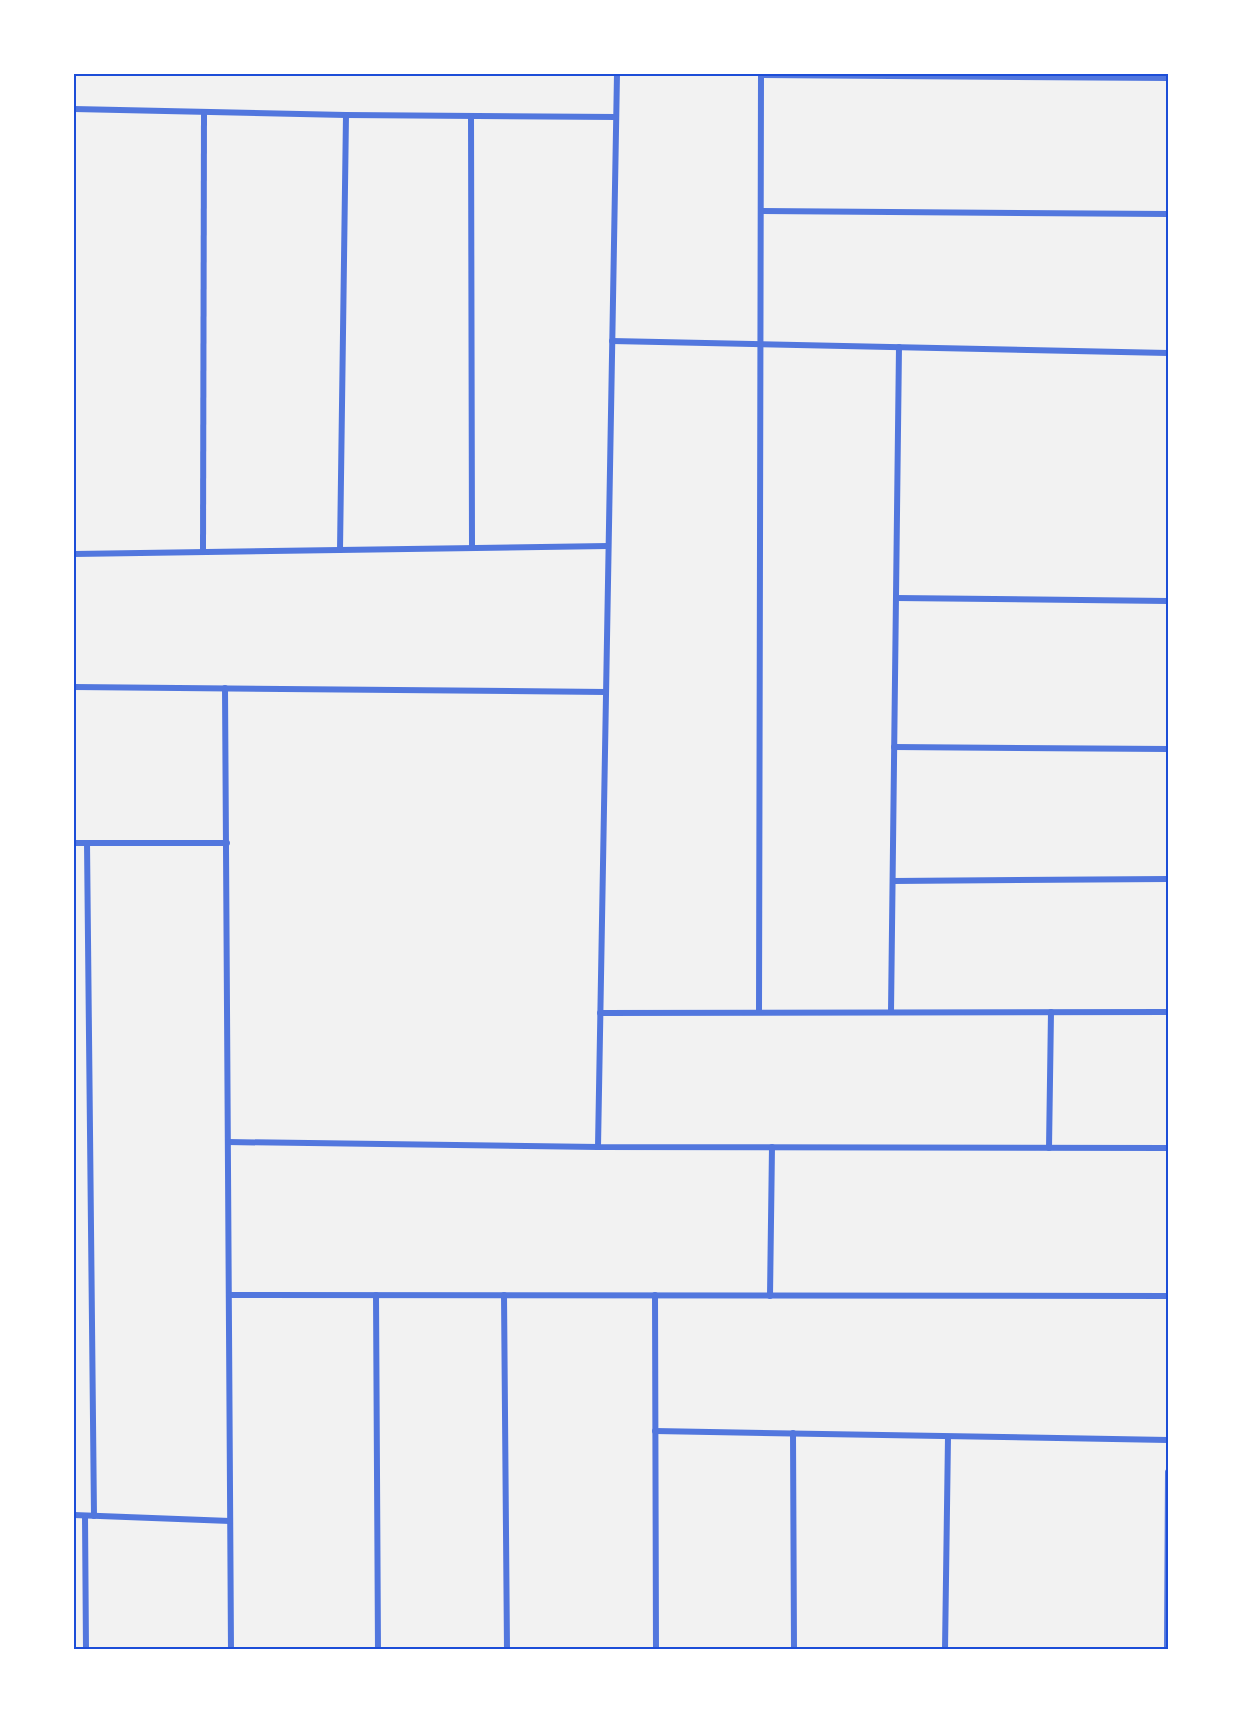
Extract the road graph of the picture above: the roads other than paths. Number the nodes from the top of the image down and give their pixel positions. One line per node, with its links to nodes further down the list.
1 (617, 74): 8 (street)
2 (761, 74): 3 (street); 9 (street)
3 (1168, 78)
4 (74, 109): 5 (street)
5 (204, 112): 6 (street); 18 (street)
6 (346, 115): 7 (street); 17 (street)
7 (471, 116): 8 (street); 16 (street)
8 (616, 117): 11 (street)
9 (762, 211): 10 (street); 12 (street)
10 (1168, 214)
11 (612, 341): 12 (street); 15 (street)
12 (761, 345): 13 (street); 32 (street)
13 (899, 347): 14 (street); 20 (street)
14 (1168, 353)
15 (608, 546): 16 (street); 24 (street)
16 (472, 548): 17 (street)
17 (340, 550): 18 (street)
18 (203, 552): 19 (street)
19 (74, 554)
20 (896, 598): 21 (street); 25 (street)
21 (1168, 601)
22 (74, 687): 23 (street)
23 (225, 688): 24 (street); 29 (street)
24 (606, 692): 36 (street)
25 (894, 747): 26 (street); 31 (street)
26 (1168, 748)
27 (74, 843): 28 (street)
28 (87, 843): 29 (street); 55 (street)
29 (226, 843): 37 (street)
30 (1168, 879): 31 (street)
31 (893, 881): 33 (street)
32 (759, 1012): 33 (street); 36 (street)
33 (891, 1012): 34 (street)
34 (1051, 1012): 35 (street); 40 (street)
35 (1168, 1012)
36 (600, 1013): 38 (street)
37 (228, 1142): 38 (street); 42 (street)
38 (598, 1147): 39 (street)
39 (772, 1147): 40 (street); 46 (street)
40 (1048, 1148): 41 (street)
41 (1168, 1149)
42 (229, 1295): 43 (street); 56 (street)
43 (376, 1295): 44 (street); 59 (street)
44 (504, 1295): 45 (street); 60 (street)
45 (655, 1295): 46 (street); 48 (street)
46 (770, 1296): 47 (street)
47 (1168, 1296)
48 (655, 1431): 49 (street); 61 (street)
49 (793, 1433): 50 (street); 62 (street)
50 (948, 1437): 51 (street); 63 (street)
51 (1168, 1440)
52 (1168, 1472): 64 (street)
53 (74, 1515): 54 (street)
54 (86, 1516): 55 (street); 57 (street)
55 (93, 1516): 56 (street)
56 (230, 1521): 58 (street)
57 (86, 1650)
58 (231, 1650)
59 (378, 1650)
60 (507, 1650)
61 (656, 1650)
62 (794, 1650)
63 (945, 1650)
64 (1167, 1650)

